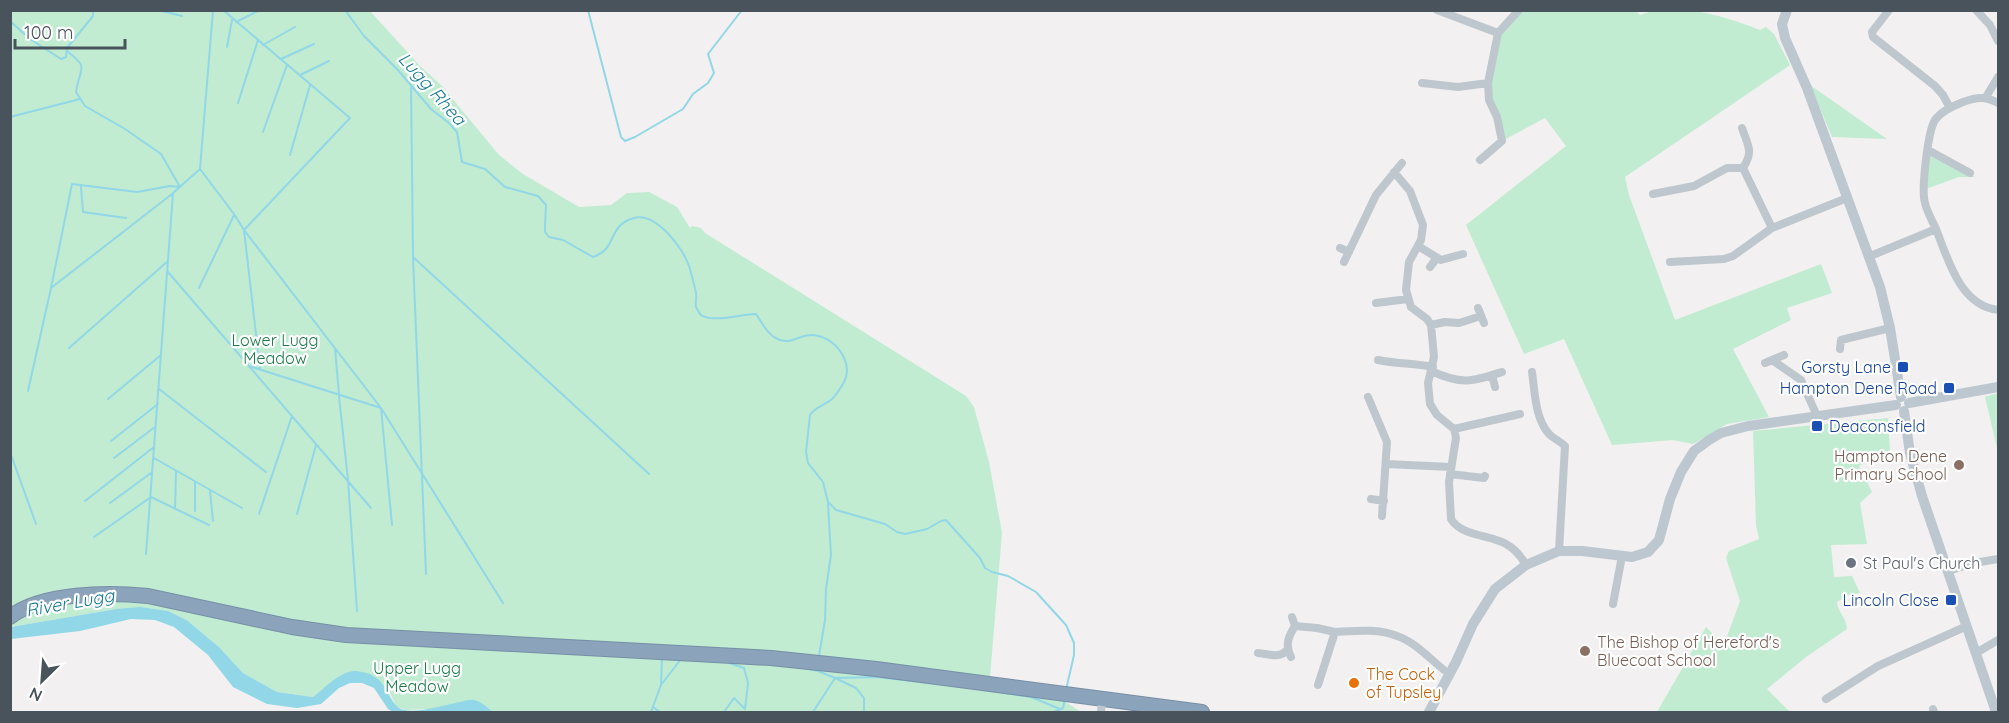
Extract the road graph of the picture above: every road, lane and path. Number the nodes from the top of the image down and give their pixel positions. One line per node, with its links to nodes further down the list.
1 (1437, 10): 8 (street)
2 (1519, 10): 8 (street)
3 (1786, 10): 24 (street)
4 (1889, 10): 15 (street)
5 (1976, 10): 7 (street)
6 (1998, 21): 7 (street)
7 (1990, 25): 9 (street)
8 (1498, 33): 12 (street)
9 (1998, 41)
10 (1998, 77): 13 (street)
11 (1422, 83): 12 (street)
12 (1488, 83): 18 (street)
13 (1986, 97): 14 (street); 15 (street)
14 (1998, 103)
15 (1950, 108): 17 (street)
16 (1742, 128): 20 (street)
17 (1928, 150): 22 (street); 26 (street)
18 (1480, 160)
19 (1402, 163): 21 (street)
20 (1743, 168): 23 (street); 25 (street)
21 (1394, 172): 27 (street); 29 (street)
22 (1970, 173)
23 (1653, 194)
24 (1846, 198): 25 (street); 31 (street)
25 (1772, 228): 34 (street)
26 (1935, 229): 31 (street); 38 (street)
27 (1418, 246): 32 (street); 36 (street)
28 (1340, 248): 29 (street)
29 (1349, 252): 33 (street)
30 (1463, 254): 32 (street)
31 (1868, 257): 41 (street)
32 (1436, 259): 35 (street)
33 (1344, 262)
34 (1670, 262)
35 (1430, 267)
36 (1408, 299): 37 (street); 40 (street)
37 (1376, 303)
38 (1998, 310)
39 (1481, 316): 40 (street)
40 (1431, 325): 45 (street)
41 (1890, 328): 42 (street); 52 (street)
42 (1840, 349)
43 (1784, 355): 54 (street)
44 (1378, 360): 45 (street)
45 (1432, 369): 48 (street); 55 (street)
46 (1502, 372): 48 (street)
47 (1532, 372): 62 (street)
48 (1492, 375): 49 (street)
49 (1495, 387)
50 (1998, 387): 52 (street)
51 (1368, 397): 56 (street)
52 (1902, 404): 54 (street); 66 (street)
53 (1520, 414): 55 (street)
54 (1817, 416): 63 (street)
55 (1454, 429): 57 (street)
56 (1386, 464): 57 (street); 60 (street)
57 (1450, 471): 58 (street); 65 (street)
58 (1486, 479)
59 (1371, 499): 60 (street)
60 (1384, 501): 61 (street)
61 (1382, 516)
62 (1559, 551): 63 (street); 65 (street)
63 (1622, 556): 67 (street)
64 (1998, 559): 66 (street)
65 (1526, 565): 81 (street)
66 (1948, 571): 71 (street)
67 (1613, 604)
68 (15, 614): 79 (highway)
69 (1292, 617): 70 (street)
70 (1295, 626): 72 (street); 74 (street)
71 (1967, 626): 75 (street); 78 (street)
72 (1335, 632): 76 (street); 77 (street)
73 (1998, 640): 75 (street)
74 (1258, 652)
75 (1976, 653): 82 (street)
76 (1444, 669)
77 (1318, 685)
78 (1826, 699)
79 (1101, 706): 80 (highway)
80 (1202, 712)
81 (1429, 712)
82 (1996, 712)

